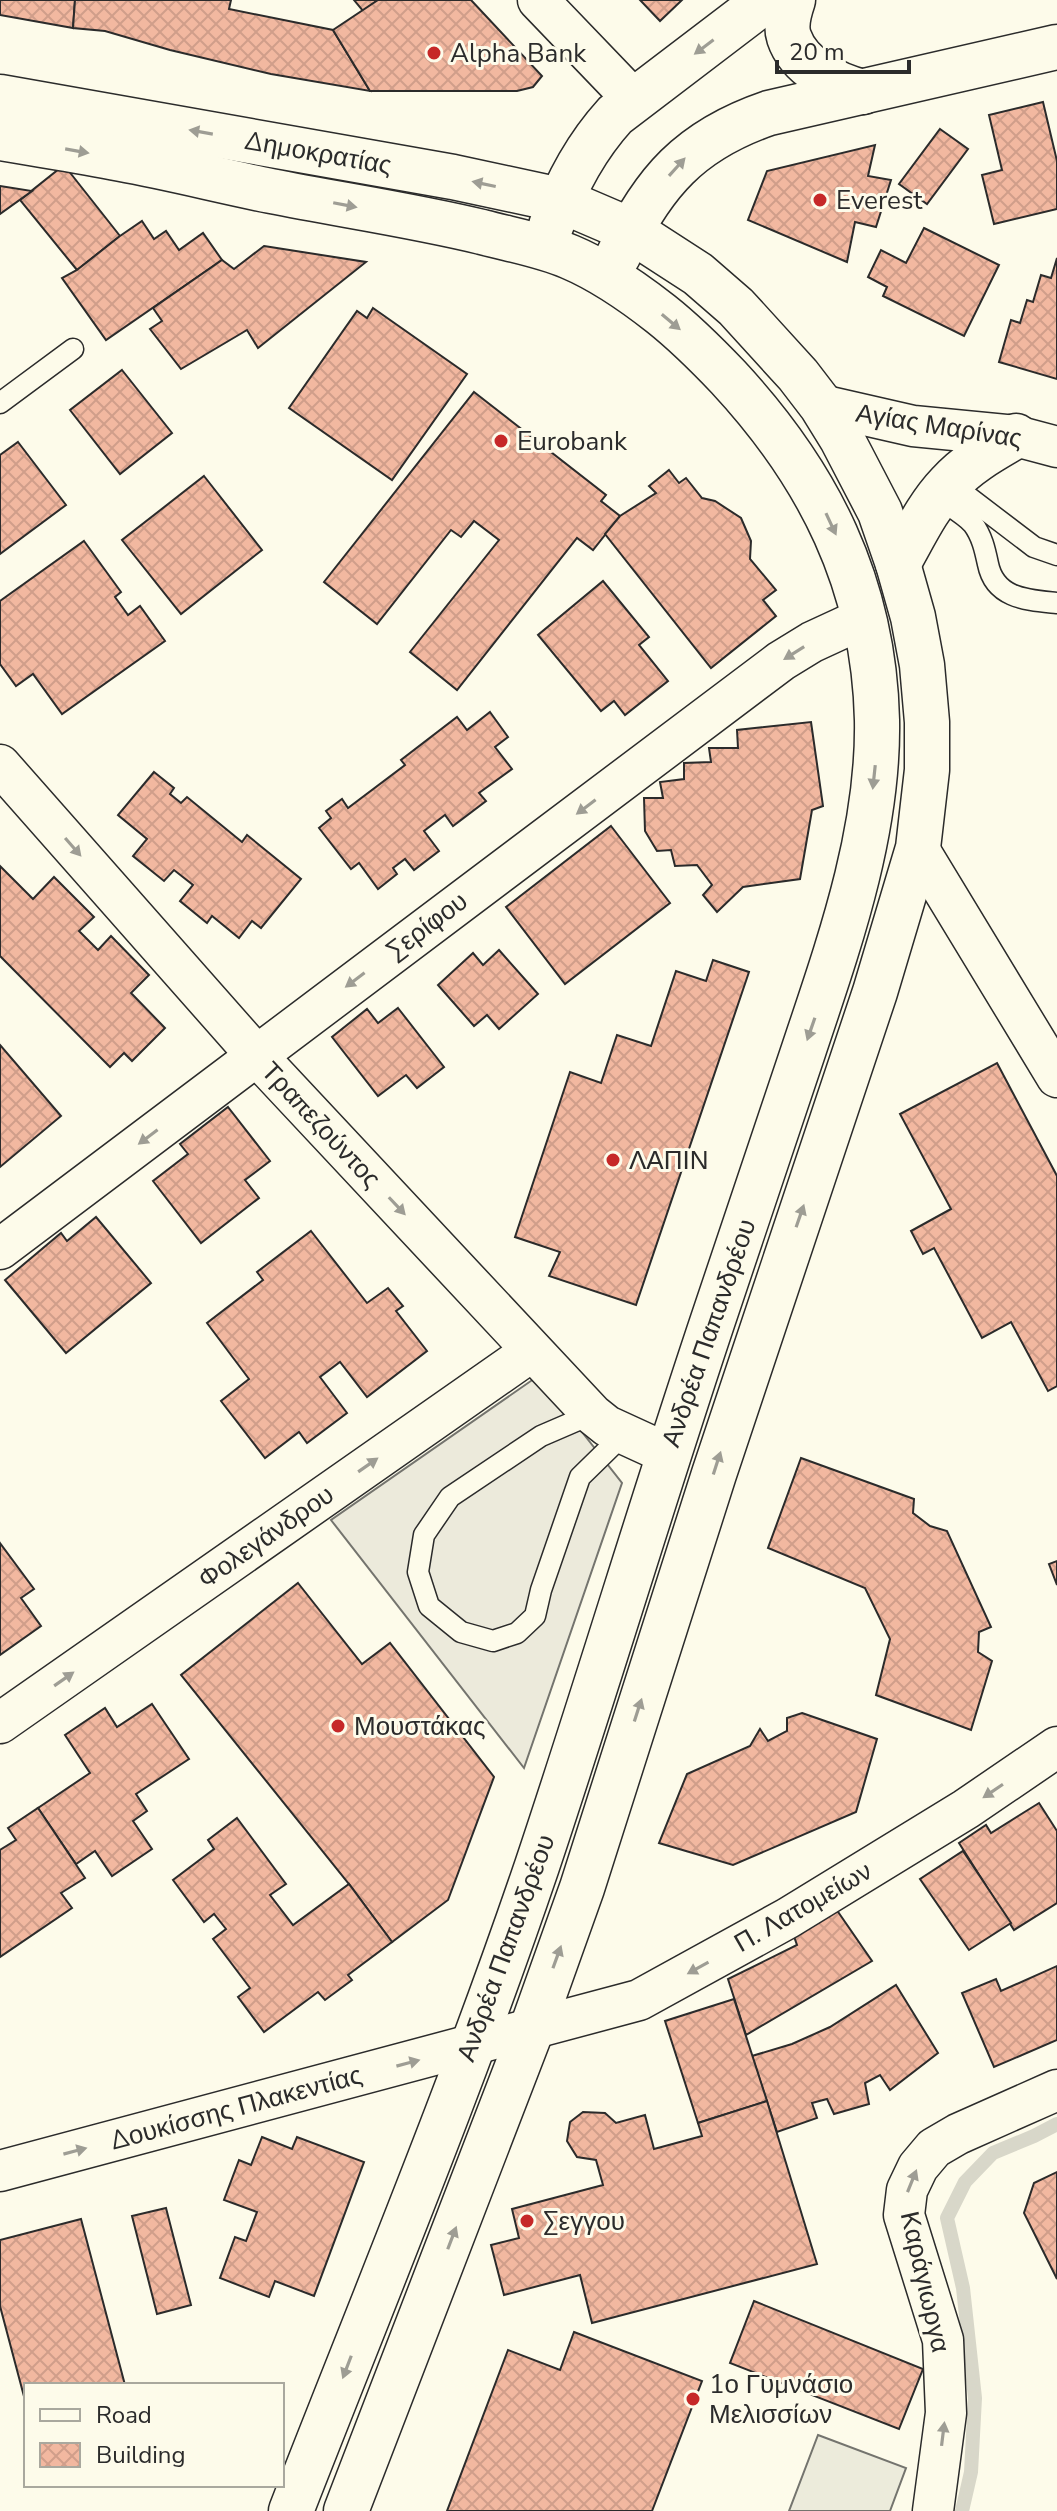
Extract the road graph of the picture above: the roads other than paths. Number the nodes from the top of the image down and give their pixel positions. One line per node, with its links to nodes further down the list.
1 (538, 0): 7 (street)
2 (766, 0): 7 (main road, one-way to 7)
3 (793, 0): 5 (main road)
4 (1057, 47): 5 (main road)
5 (863, 92): 10 (main road, one-way to 5)
6 (0, 97): 9 (main road, Δημοκρατίας, one-way to 6)
7 (634, 100): 9 (main road)
8 (0, 138): 11 (main road, Δημοκρατίας, one-way to 11)
9 (560, 200): 10 (main road, Δημοκρατίας); 11 (main road)
10 (630, 230): 12 (main road); 15 (main road, Ανδρέα Παπανδρέου)
11 (543, 247): 12 (main road, Ανδρέα Παπανδρέου)
12 (608, 276): 21 (main road, Ανδρέα Παπανδρέου, one-way to 21)
13 (73, 349): 14 (lane)
14 (0, 403)
15 (821, 405): 16 (street, Αγίας Μαρίνας); 19 (main road, Ανδρέα Παπανδρέου)
16 (1036, 442): 17 (main road)
17 (944, 490): 18 (lane); 19 (main road); 20 (lane)
18 (1057, 555)
19 (898, 564): 23 (main road, Ανδρέα Παπανδρέου)
20 (1057, 603)
21 (864, 618): 24 (street, Σερίφου, one-way to 24); 29 (main road, Ανδρέα Παπανδρέου, one-way to 29)
22 (7, 787): 24 (street, Τραπεζούντος, one-way to 24)
23 (918, 848): 25 (street); 32 (main road, Ανδρέα Παπανδρέου, one-way to 23)
24 (256, 1055): 26 (street, Σερίφου, one-way to 26); 27 (street, Τραπεζούντος, one-way to 27)
25 (1057, 1077)
26 (0, 1249)
27 (532, 1351): 28 (street, Τραπεζούντος); 30 (street, Φολεγάνδρου, one-way to 27)
28 (608, 1424): 28 (lane); 29 (street, Τραπεζούντος)
29 (668, 1454): 33 (main road, Ανδρέα Παπανδρέου)
30 (0, 1723)
31 (1057, 1747): 32 (street, Π. Λατομείων, one-way to 32)
32 (531, 2031): 33 (street, Π. Λατομείων); 37 (main road, Ανδρέα Παπανδρέου, one-way to 32)
33 (471, 2046): 35 (street, Δουκίσσης Πλακεντίας, one-way to 33); 36 (main road, Ανδρέα Παπανδρέου, one-way to 36)
34 (1057, 2090): 38 (street, Καράγιωργα, one-way to 34)
35 (0, 2171)
36 (291, 2511)
37 (346, 2511)
38 (933, 2511)

